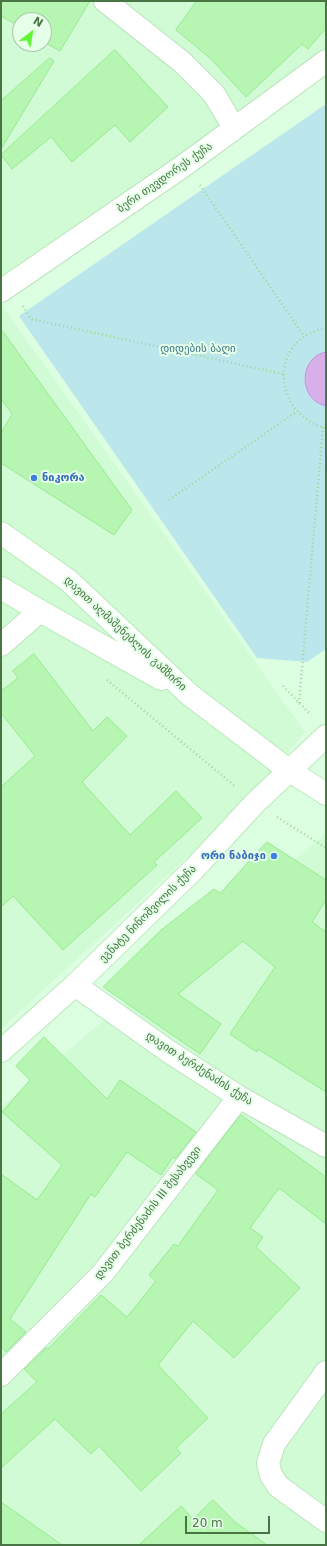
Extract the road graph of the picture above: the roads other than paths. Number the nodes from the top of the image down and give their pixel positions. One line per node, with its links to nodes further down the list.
1 (105, 1): 3 (street)
2 (326, 62): 3 (street, ბერი თევდორეს ქუჩა)
3 (234, 128): 4 (street, ბერი თევდორეს ქუჩა)
4 (5, 288)
5 (1, 534): 9 (street, დავით აღმაშენებლის გამზირი)
6 (1, 588): 7 (street, დავით აღმაშენებლის გამზირი)
7 (40, 611): 8 (street); 9 (street, დავით აღმაშენებლის გამზირი)
8 (1, 645)
9 (190, 695): 11 (street, დავით აღმაშენებლის გამზირი)
10 (321, 728): 11 (street, ეგნატე ნინოშვილის ქუჩა)
11 (290, 771): 12 (street, დავით აღმაშენებლის გამზირი); 13 (street, ეგნატე ნინოშვილის ქუჩა)
12 (326, 794)
13 (75, 985): 14 (street, ეგნატე ნინოშვილის ქუჩა); 15 (street, დავით ბერძენაძის ქუჩა)
14 (1, 1051)
15 (239, 1097): 16 (street, დავით ბერძენაძის ქუჩა); 18 (street, დავით ბერძენაძის III შესახვევი)
16 (326, 1146)
17 (326, 1372): 19 (street)
18 (1, 1375)
19 (326, 1521)

